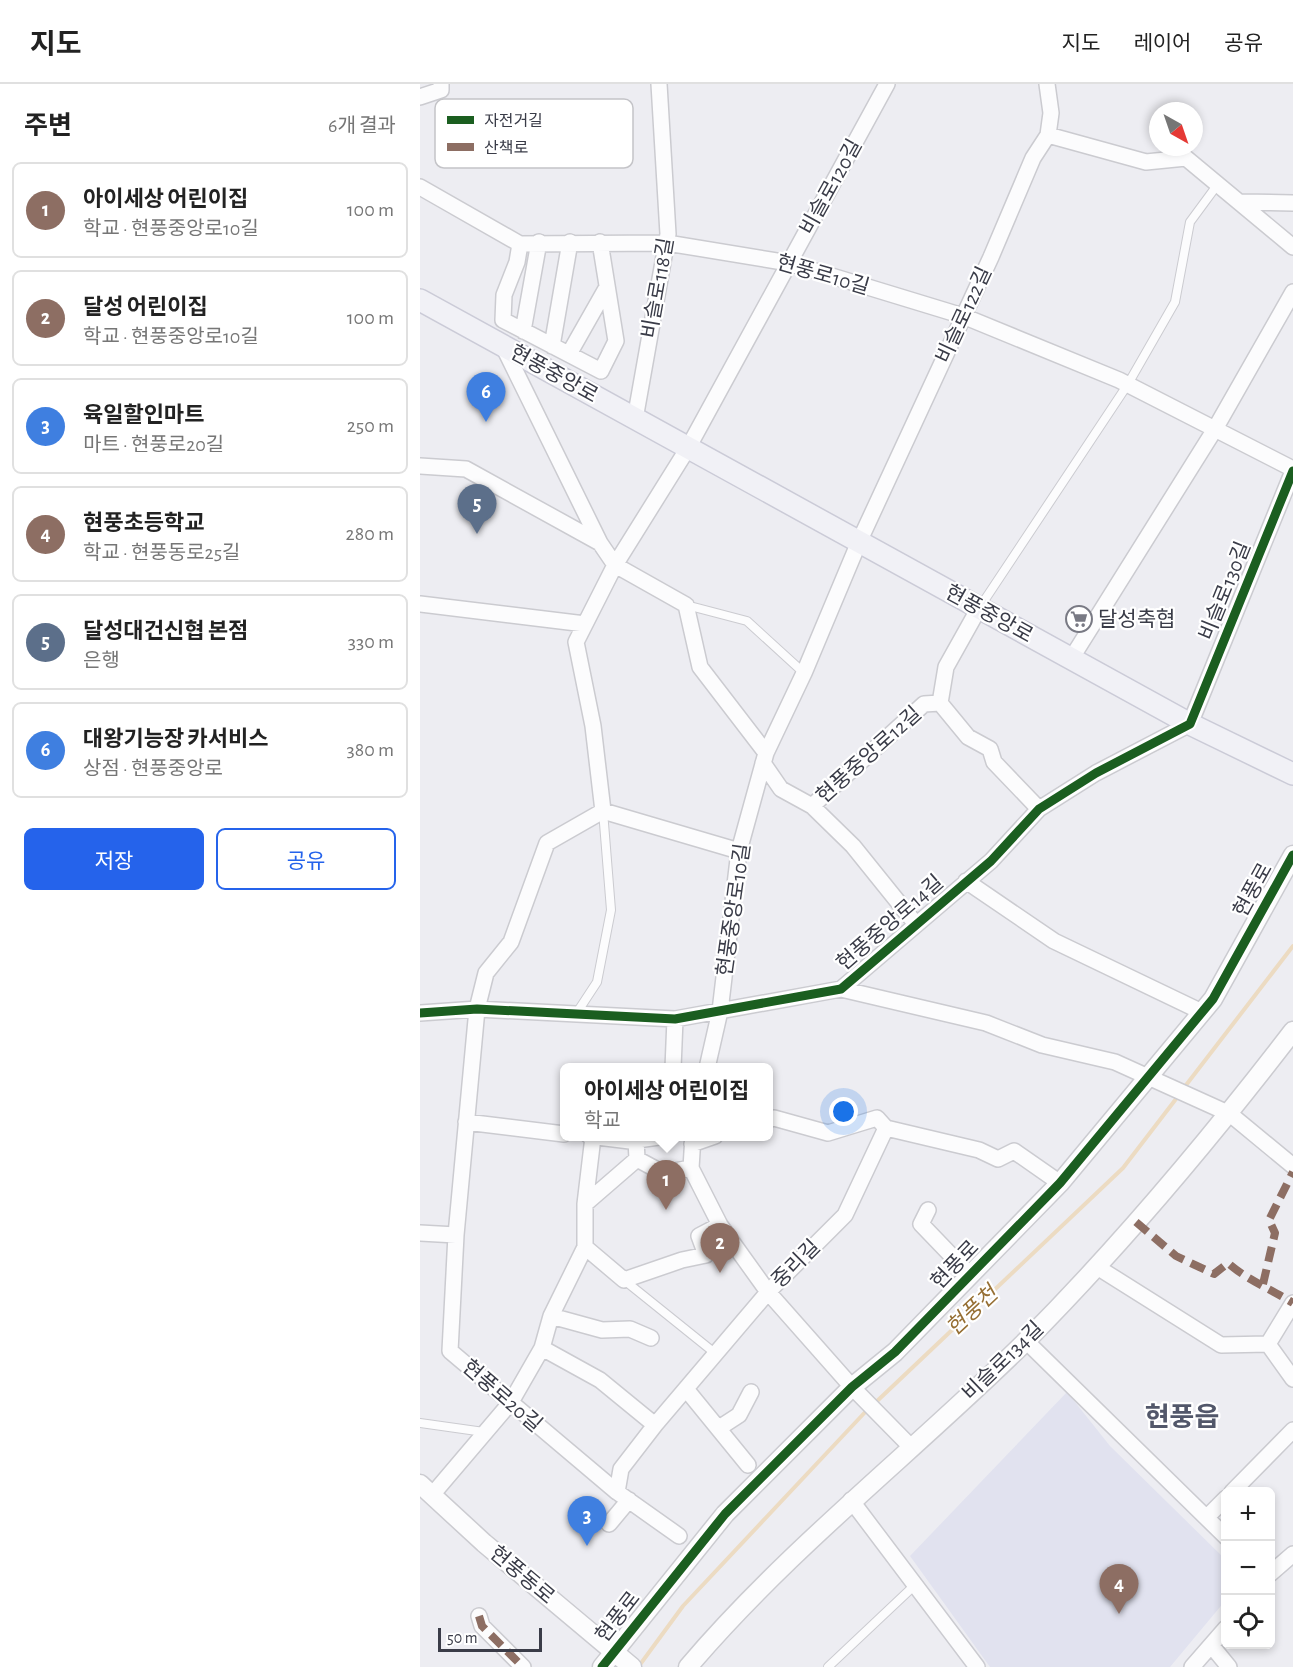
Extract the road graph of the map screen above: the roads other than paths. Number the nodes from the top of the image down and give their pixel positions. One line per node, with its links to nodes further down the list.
1 (441, 84): 5 (street)
2 (659, 84): 15 (street, 비슬로118길)
3 (887, 84): 18 (street, 비슬로120길)
4 (1047, 84): 6 (street, 비슬로122길)
5 (420, 97)
6 (1048, 135): 8 (street); 22 (street, 비슬로122길)
7 (420, 182): 9 (street)
8 (1218, 184): 10 (street); 27 (lane)
9 (420, 188): 16 (street)
10 (1241, 202): 11 (street); 17 (street)
11 (1293, 203)
12 (539, 242): 13 (street, 현풍로10길); 16 (street, 현풍로10길); 23 (street)
13 (570, 242): 14 (street, 현풍로10길); 25 (street)
14 (600, 242): 15 (street, 현풍로10길); 19 (street)
15 (667, 243): 18 (street, 현풍로10길); 28 (street, 비슬로118길)
16 (520, 244): 23 (street)
17 (1293, 247)
18 (789, 263): 22 (street, 현풍로10길); 30 (street, 비슬로120길)
19 (607, 287): 26 (street); 26 (street)
20 (1293, 292): 29 (street)
21 (420, 300): 24 (main road, 현풍중앙로)
22 (963, 316): 27 (street, 현풍로10길); 33 (street, 비슬로122길)
23 (524, 331): 25 (street)
24 (503, 346): 28 (main road, 현풍중앙로); 34 (street)
25 (552, 346): 26 (street)
26 (569, 354)
27 (1128, 384): 29 (street, 현풍로10길); 38 (lane)
28 (635, 418): 30 (main road, 현풍중앙로)
29 (1215, 429): 32 (street, 현풍로10길); 40 (street)
30 (688, 448): 33 (main road, 현풍중앙로); 35 (street)
31 (420, 466): 34 (street)
32 (1293, 470): 43 (street, 비슬로130길)
33 (859, 542): 38 (main road, 현풍중앙로); 41 (street, 현풍중앙로10길)
34 (600, 543): 35 (street)
35 (615, 565): 37 (street); 39 (street)
36 (420, 604): 39 (street)
37 (686, 605): 41 (lane); 44 (street)
38 (979, 608): 40 (main road, 현풍중앙로); 42 (street, 현풍중앙로12길)
39 (585, 624): 48 (street)
40 (1071, 659): 43 (main road, 현풍중앙로)
41 (804, 673): 44 (street, 현풍중앙로10길)
42 (940, 704): 46 (street, 현풍중앙로12길); 47 (street)
43 (1190, 724): 45 (main road, 현풍중앙로); 47 (street, 현풍중앙로14길)
44 (764, 758): 46 (street); 49 (street, 현풍중앙로10길)
45 (1293, 774)
46 (812, 806): 52 (street, 현풍중앙로12길)
47 (1039, 809): 51 (street, 현풍중앙로14길)
48 (603, 811): 49 (street); 54 (street); 58 (lane)
49 (740, 851): 55 (street, 현풍중앙로10길)
50 (1293, 855): 56 (street, 현풍로)
51 (966, 881): 52 (street, 현풍중앙로14길); 56 (street)
52 (915, 923): 53 (street, 현풍중앙로14길)
53 (841, 989): 55 (street, 현풍중앙로14길); 63 (street)
54 (477, 1009): 57 (street, 현풍중앙로14길); 58 (street, 현풍중앙로14길); 66 (street, 현풍로20길)
55 (720, 1011): 59 (street, 현풍중앙로14길); 62 (street, 현풍중앙로10길)
56 (1202, 1012): 63 (street, 현풍로)
57 (420, 1013)
58 (576, 1014): 59 (street, 현풍중앙로14길)
59 (675, 1019): 61 (street)
60 (1293, 1031): 64 (street, 비슬로134길)
61 (673, 1063)
62 (708, 1063)
63 (1148, 1077): 64 (street); 75 (street, 현풍로)
64 (1230, 1114): 73 (street); 82 (street, 비슬로134길)
65 (773, 1118): 67 (street)
66 (466, 1122): 68 (street); 80 (street, 현풍로20길)
67 (886, 1128): 75 (street); 85 (street, 중리길)
68 (560, 1134)
69 (591, 1141): 76 (street)
70 (636, 1141): 72 (street)
71 (692, 1141): 74 (street)
72 (638, 1159): 74 (street); 76 (street)
73 (1293, 1166)
74 (691, 1168): 78 (street)
75 (1060, 1183): 83 (street, 현풍로)
76 (585, 1204): 81 (street)
77 (928, 1210): 83 (street, 현풍로)
78 (720, 1225): 84 (street); 85 (street)
79 (420, 1233): 80 (street)
80 (456, 1235): 97 (street, 현풍로20길)
81 (585, 1248): 84 (street); 87 (street)
82 (1097, 1267): 89 (street, 비슬로134길); 90 (street)
83 (970, 1275): 94 (street, 현풍로)
84 (624, 1280): 92 (lane)
85 (768, 1292): 92 (street, 중리길); 94 (street)
86 (1293, 1303): 90 (street)
87 (551, 1316): 88 (street); 91 (street)
88 (651, 1338)
89 (1026, 1341): 103 (street, 비슬로134길); 110 (street)
90 (1268, 1344): 93 (street)
91 (542, 1348): 97 (street); 99 (street)
92 (716, 1354): 95 (street, 중리길)
93 (1293, 1379)
94 (852, 1387): 103 (street); 120 (street, 현풍로)
95 (686, 1389): 99 (street, 중리길); 100 (street)
96 (751, 1392): 100 (street)
97 (511, 1402): 102 (street); 107 (street, 현풍로20길)
98 (420, 1423): 102 (lane)
99 (656, 1425): 107 (street, 중리길)
100 (718, 1428): 104 (street)
101 (1293, 1430): 105 (street)
102 (486, 1432): 106 (street)
103 (911, 1447): 108 (street, 비슬로134길)
104 (748, 1465)
105 (1236, 1487)
106 (426, 1490): 120 (street, 현풍동로)
107 (623, 1496): 111 (street); 113 (street, 현풍로20길)
108 (851, 1500): 116 (street); 123 (street, 비슬로134길)
109 (1221, 1503): 110 (street)
110 (1207, 1517): 112 (street)
111 (609, 1524)
112 (1221, 1532)
113 (679, 1536)
114 (1293, 1554): 115 (street)
115 (1275, 1570)
116 (916, 1584): 124 (lane); 125 (street)
117 (479, 1616): 121 (street)
118 (1221, 1634): 119 (street)
119 (1211, 1645): 126 (street); 127 (street)
120 (624, 1660): 122 (street, 현풍로)
121 (523, 1667)
122 (602, 1667)
123 (688, 1667)
124 (828, 1667)
125 (977, 1667)
126 (1192, 1667)
127 (1229, 1667)

